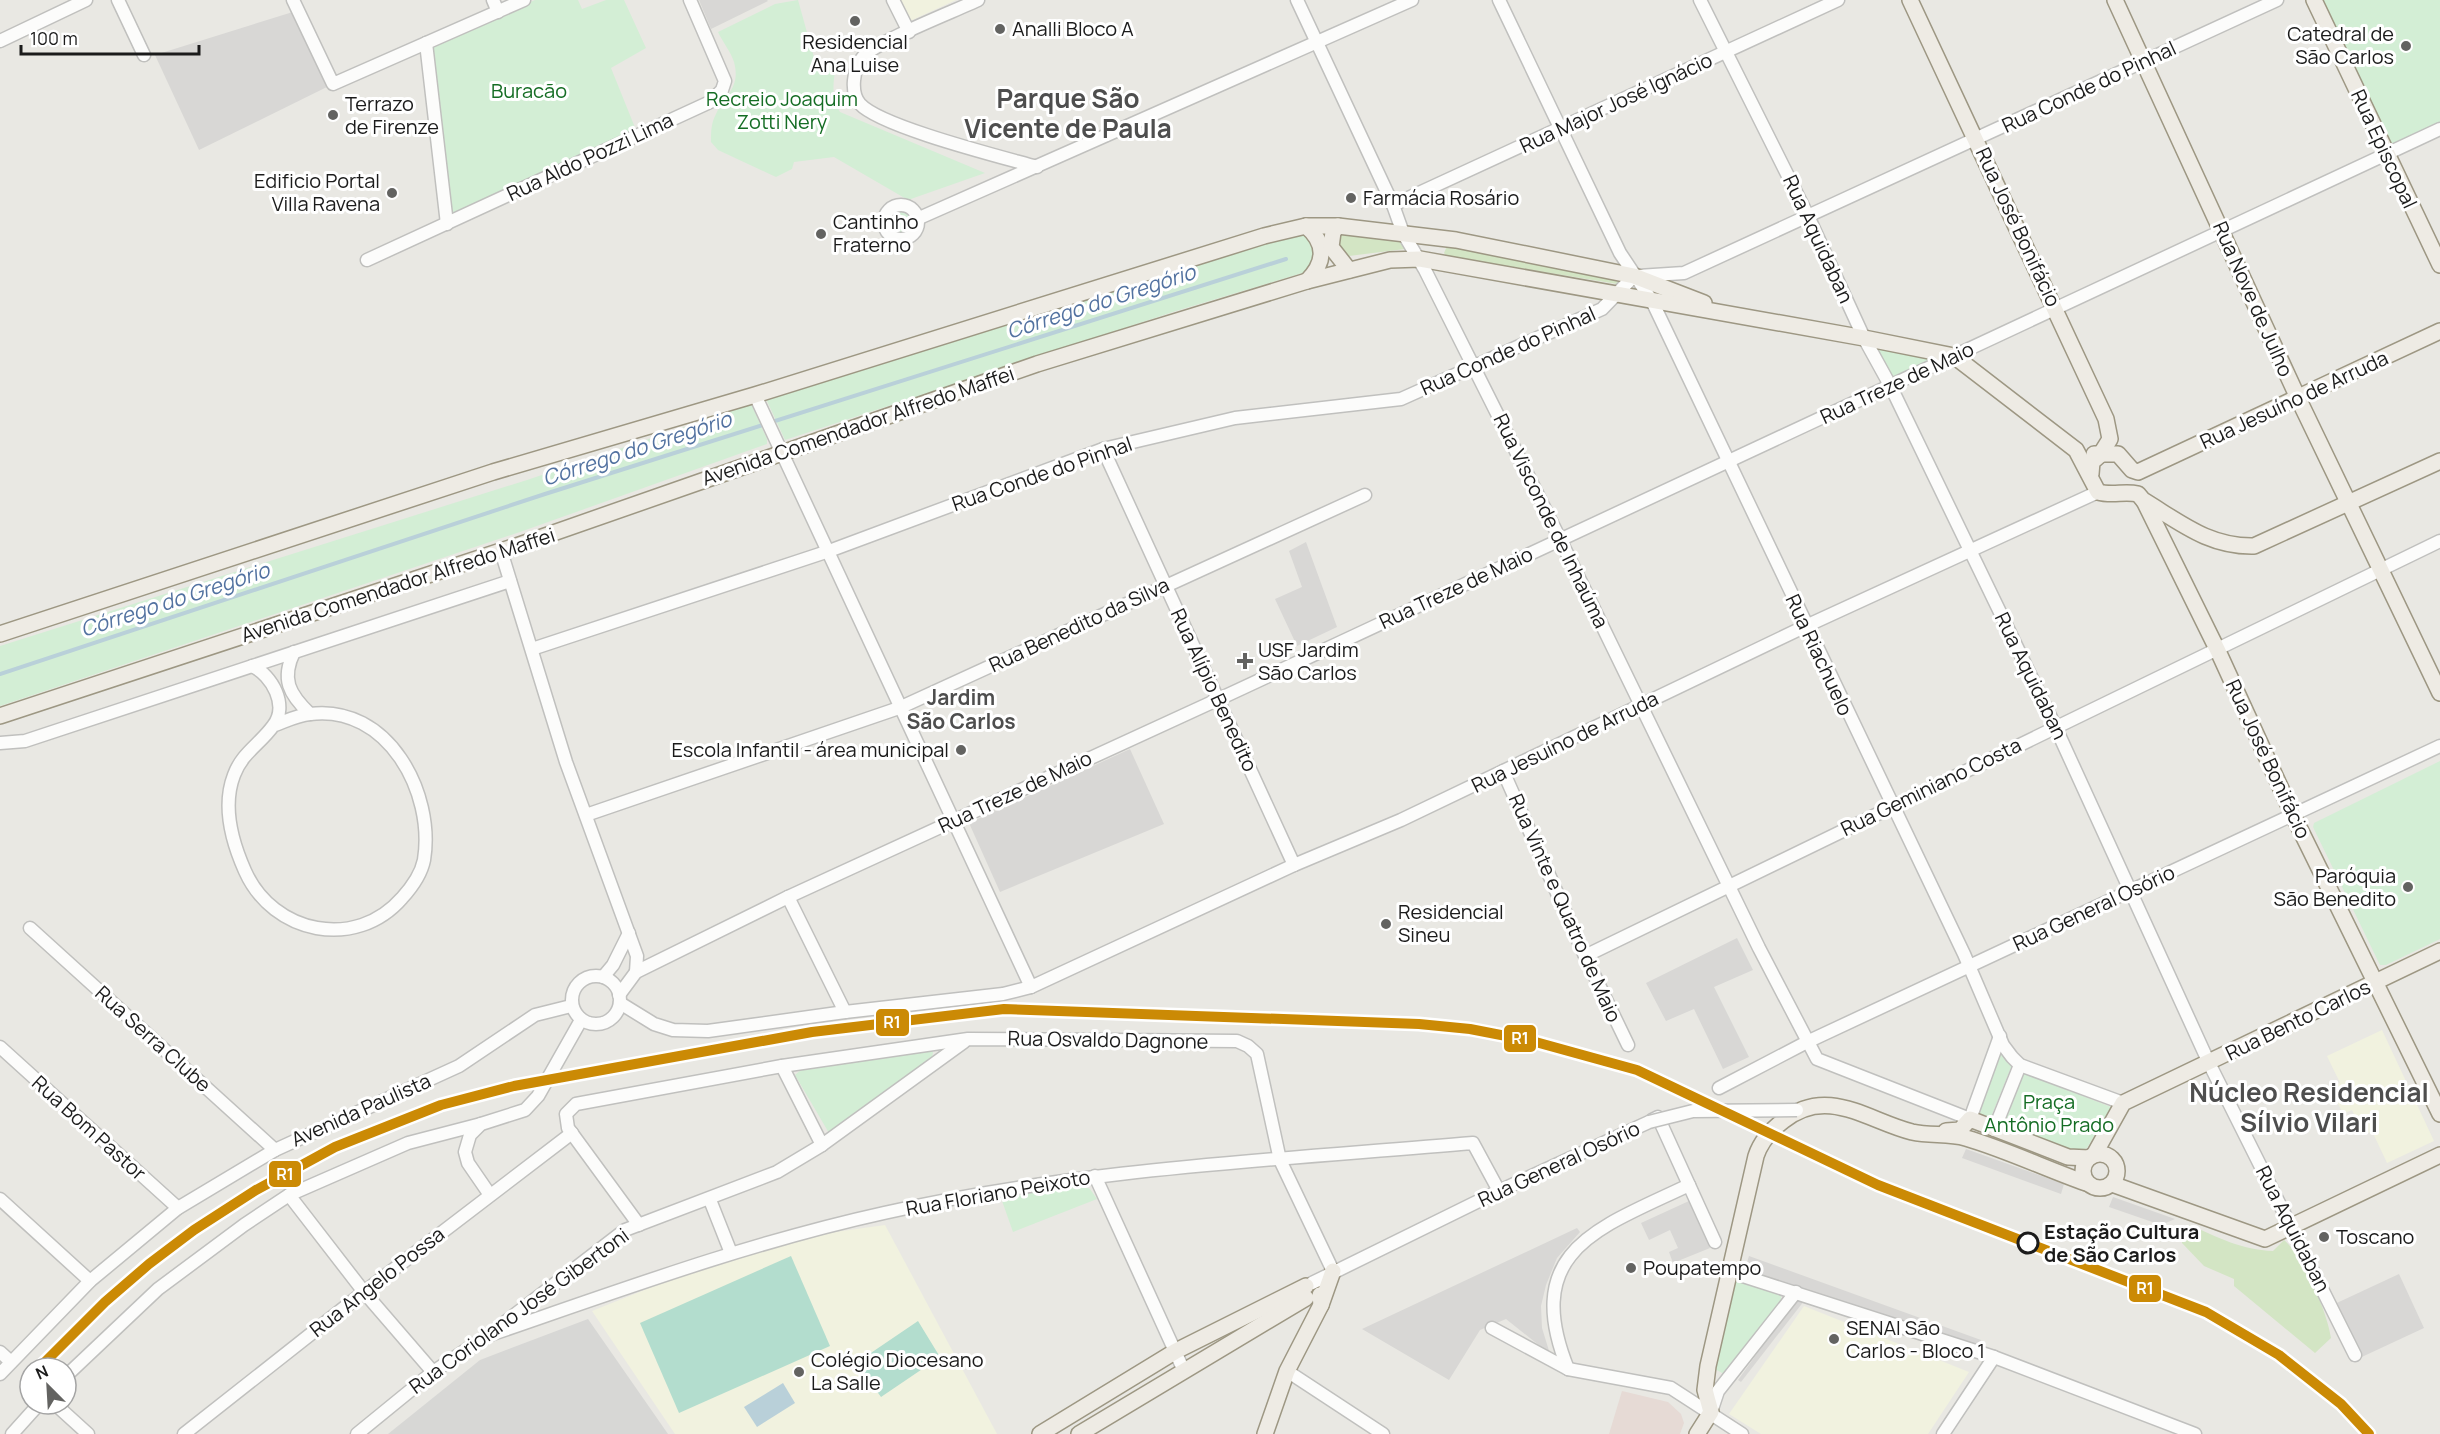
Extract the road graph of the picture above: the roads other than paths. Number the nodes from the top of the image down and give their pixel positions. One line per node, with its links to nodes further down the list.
1 (86, 0): 20 (street)
2 (118, 0): 24 (street)
3 (293, 0): 21 (street)
4 (493, 0): 18 (street)
5 (524, 0): 18 (street)
6 (690, 0): 34 (street, Rua Aldo Pozzi Lima)
7 (894, 0): 19 (street)
8 (978, 0): 19 (street)
9 (1297, 0): 22 (street, Rua Visconde de Inhaúma)
10 (1412, 0): 22 (street)
11 (1499, 0): 26 (street, Rua Riachuelo)
12 (1700, 0): 23 (street, Rua Aquidaban)
13 (1838, 0): 23 (street, Rua Major José Ignácio)
14 (1910, 0): 28 (main road, Rua José Bonifácio)
15 (2115, 0): 25 (main road, Rua Nove de Julho)
16 (2277, 0): 25 (street, Rua Conde do Pinhal)
17 (2314, 0): 29 (main road, Rua Episcopal)
18 (498, 12): 21 (street)
19 (909, 32): 30 (street)
20 (0, 40)
21 (426, 43): 34 (street)
22 (1318, 44): 30 (street); 31 (street, Rua Visconde de Inhaúma)
23 (1725, 52): 26 (street, Rua Major José Ignácio); 32 (street, Rua Aquidaban)
24 (144, 55)
25 (2144, 62): 28 (street, Rua Conde do Pinhal); 37 (main road, Rua Nove de Julho)
26 (1561, 129): 31 (street, Rua Major José Ignácio); 43 (street, Rua Riachuelo)
27 (2440, 129): 29 (street, Rua Treze de Maio)
28 (1977, 139): 32 (street, Rua Conde do Pinhal); 47 (main road, Rua José Bonifácio)
29 (2386, 154): 37 (street, Rua Treze de Maio); 41 (main road, Rua Episcopal)
30 (1037, 167): 33 (street)
31 (1393, 205): 38 (street, Rua Visconde de Inhaúma)
32 (1808, 216): 43 (street, Rua Conde do Pinhal); 50 (street, Rua Aquidaban)
33 (917, 219)
34 (447, 224): 40 (street, Rua Aldo Pozzi Lima)
35 (1306, 226): 36 (main road, Avenida Comendador Alfredo Maffei); 44 (main road); 55 (main road, Avenida Comendador Alfredo Maffei)
36 (1338, 226): 38 (main road, Avenida Comendador Alfredo Maffei); 42 (main road)
37 (2222, 230): 47 (street, Rua Treze de Maio); 54 (main road, Rua Nove de Julho)
38 (1403, 233): 39 (street, Rua Visconde de Inhaúma); 43 (main road, Avenida Comendador Alfredo Maffei)
39 (1420, 259): 42 (main road, Avenida Comendador Alfredo Maffei); 45 (main road, Avenida Comendador Alfredo Maffei); 52 (street, Rua Visconde de Inhaúma)
40 (367, 260)
41 (2440, 266)
42 (1349, 270): 44 (main road, Avenida Comendador Alfredo Maffei)
43 (1634, 276): 45 (street); 46 (street, Rua Riachuelo); 48 (main road, Avenida Comendador Alfredo Maffei)
44 (1307, 281): 56 (main road, Avenida Comendador Alfredo Maffei)
45 (1617, 294): 46 (main road, Avenida Comendador Alfredo Maffei); 52 (street, Rua Conde do Pinhal)
46 (1652, 301): 48 (main road, Avenida Comendador Alfredo Maffei); 61 (street, Rua Riachuelo)
47 (2056, 309): 51 (street, Rua Treze de Maio); 59 (main road, Rua José Bonifácio)
48 (1732, 314): 50 (main road, Avenida Comendador Alfredo Maffei)
49 (2440, 331): 54 (main road, Rua Jesuíno de Arruda)
50 (1864, 338): 51 (main road, Avenida Comendador Alfredo Maffei); 53 (street, Rua Aquidaban)
51 (1954, 356): 53 (street, Rua Treze de Maio); 58 (main road, Avenida Comendador Alfredo Maffei)
52 (1474, 367): 57 (street, Rua Conde do Pinhal); 67 (street, Rua Visconde de Inhaúma)
53 (1891, 387): 61 (street, Rua Treze de Maio); 69 (street, Rua Aquidaban)
54 (2298, 398): 59 (main road, Rua Jesuíno de Arruda); 66 (main road, Rua Nove de Julho)
55 (758, 402): 56 (street); 76 (main road, Avenida Comendador Alfredo Maffei)
56 (779, 448): 70 (main road, Avenida Comendador Alfredo Maffei); 71 (street)
57 (1103, 449): 71 (street, Rua Conde do Pinhal); 74 (street, Rua Alípio Benedito)
58 (2076, 450): 59 (main road); 62 (main road, Avenida Comendador Alfredo Maffei)
59 (2100, 455): 62 (main road, Rua José Bonifácio)
60 (2440, 461): 66 (main road)
61 (1727, 462): 67 (street, Rua Treze de Maio); 75 (street, Rua Riachuelo)
62 (2091, 474): 63 (main road, Avenida Comendador Alfredo Maffei)
63 (2098, 492): 65 (main road); 69 (street, Rua Jesuíno de Arruda)
64 (1365, 495): 74 (street, Rua Benedito da Silva)
65 (2143, 500): 66 (main road); 78 (main road, Rua José Bonifácio)
66 (2349, 502): 72 (main road, Rua Nove de Julho)
67 (1560, 539): 82 (street, Rua Treze de Maio); 83 (street, Rua Visconde de Inhaúma)
68 (2440, 541): 72 (street, Rua Geminiano Costa)
69 (1969, 549): 75 (street, Rua Jesuíno de Arruda); 88 (street, Rua Aquidaban)
70 (501, 551): 73 (street); 86 (main road, Avenida Comendador Alfredo Maffei)
71 (829, 551): 77 (street, Rua Conde do Pinhal); 84 (street)
72 (2381, 570): 78 (street, Rua Geminiano Costa); 81 (main road, Rua Nove de Julho)
73 (510, 580): 77 (street); 79 (street)
74 (1166, 585): 82 (street, Rua Alípio Benedito); 84 (street, Rua Benedito da Silva)
75 (1806, 626): 83 (street, Rua Jesuíno de Arruda); 92 (street, Rua Riachuelo)
76 (0, 634)
77 (532, 649): 93 (street)
78 (2218, 651): 88 (street, Rua Geminiano Costa); 94 (main road, Rua José Bonifácio)
79 (294, 652): 80 (street); 85 (street)
80 (252, 666): 87 (street); 89 (street)
81 (2440, 693)
82 (1218, 699): 95 (street, Rua Treze de Maio); 96 (street, Rua Alípio Benedito)
83 (1642, 706): 91 (street, Rua Jesuíno de Arruda); 97 (street, Rua Visconde de Inhaúma)
84 (899, 708): 93 (street, Rua Benedito da Silva); 95 (street)
85 (310, 714): 87 (street); 87 (street)
86 (0, 716)
87 (275, 725)
88 (2055, 726): 92 (street, Rua Geminiano Costa); 98 (street, Rua Aquidaban)
89 (0, 743)
90 (2440, 746): 94 (street, Rua General Osório)
91 (1503, 771): 96 (street, Rua Jesuíno de Arruda); 103 (street, Rua Vinte e Quatro de Maio)
92 (1892, 807): 97 (street, Rua Geminiano Costa); 104 (street, Rua Riachuelo)
93 (586, 815): 101 (street)
94 (2293, 815): 98 (street, Rua General Osório); 107 (main road, Rua José Bonifácio)
95 (953, 821): 99 (street, Rua Treze de Maio); 108 (street)
96 (1294, 865): 108 (street, Rua Jesuíno de Arruda)
97 (1730, 886): 103 (street, Rua Geminiano Costa); 115 (street, Rua Visconde de Inhaúma)
98 (2130, 891): 104 (street, Rua General Osório); 118 (street, Rua Aquidaban)
99 (788, 897): 105 (street, Rua Treze de Maio); 111 (street)
100 (30, 928): 132 (street, Rua Serra Clube)
101 (629, 933): 105 (street); 106 (street)
102 (2440, 951): 107 (main road, Rua Bento Carlos)
103 (1585, 956): 116 (street, Rua Vinte e Quatro de Maio)
104 (1970, 966): 113 (street, Rua Riachuelo); 115 (street, Rua General Osório)
105 (636, 972): 109 (street, Rua Treze de Maio)
106 (603, 977): 109 (street); 110 (street)
107 (2376, 981): 118 (main road, Rua Bento Carlos); 124 (main road, Rua José Bonifácio)
108 (1030, 987): 111 (street)
109 (620, 999): 111 (street); 112 (street)
110 (572, 1006): 112 (street); 132 (street, Avenida Paulista)
111 (845, 1012)
112 (581, 1020): 127 (street)
113 (2000, 1036): 119 (street); 125 (street)
114 (968, 1040): 120 (street); 131 (street, Rua Coriolano José Gibertoni); 135 (street, Rua Osvaldo Dagnone)
115 (1807, 1042): 121 (street, Rua General Osório); 125 (street, Rua Visconde de Inhaúma)
116 (1628, 1045)
117 (0, 1047): 145 (street, Rua Bom Pastor)
118 (2209, 1064): 122 (main road, Rua Bento Carlos); 147 (street, Rua Aquidaban)
119 (2020, 1065): 122 (street); 128 (street)
120 (782, 1066): 129 (street); 131 (street)
121 (1719, 1088)
122 (2124, 1103): 134 (main road)
123 (1797, 1110): 126 (street, Rua General Osório, bridge); 130 (main road); 169 (main road)
124 (2440, 1114)
125 (1970, 1119): 128 (main road); 130 (main road)
126 (1652, 1120): 139 (street); 140 (street, Rua General Osório)
127 (482, 1124): 141 (street); 142 (street)
128 (1994, 1130): 134 (main road)
129 (572, 1133): 142 (street, Rua Angelo Possa); 146 (street)
130 (1918, 1133): 137 (main road)
131 (822, 1145): 144 (street, Rua Coriolano José Gibertoni)
132 (275, 1150): 145 (street, Avenida Paulista)
133 (2440, 1155): 147 (main road)
134 (2091, 1156): 137 (main road); 138 (main road)
135 (1280, 1160): 136 (street, Rua Floriano Peixoto); 140 (street, Rua Floriano Peixoto); 150 (street)
136 (1095, 1176): 149 (street, Rua Floriano Peixoto); 158 (street)
137 (2086, 1183): 138 (main road)
138 (2112, 1184): 147 (main road)
139 (1689, 1185): 148 (street); 164 (street)
140 (1499, 1191): 150 (street, Rua General Osório)
141 (289, 1195): 153 (street); 163 (street)
142 (490, 1195): 153 (street, Rua Angelo Possa)
143 (0, 1199): 152 (street)
144 (710, 1200): 146 (street, Rua Coriolano José Gibertoni); 149 (street)
145 (178, 1208): 152 (street, Avenida Paulista)
146 (639, 1224): 157 (street, Rua Coriolano José Gibertoni)
147 (2291, 1226): 160 (street, Rua Aquidaban)
148 (1715, 1242)
149 (731, 1252): 157 (street, Rua Floriano Peixoto)
150 (1333, 1271): 155 (main road); 155 (street, Rua General Osório)
151 (1743, 1276): 154 (street)
152 (90, 1281): 162 (street, Avenida Paulista)
153 (364, 1292): 167 (street); 175 (street, Rua Angelo Possa)
154 (1796, 1292): 161 (street); 169 (street)
155 (1312, 1295): 158 (main road); 165 (main road); 166 (main road)
156 (1492, 1328): 164 (street)
157 (487, 1336): 167 (street, Rua Coriolano José Gibertoni)
158 (1176, 1351): 165 (street); 177 (main road)
159 (0, 1352): 162 (street)
160 (2355, 1355)
161 (1994, 1357): 172 (street); 183 (street)
162 (12, 1362): 168 (street, Avenida Paulista)
163 (78, 1365)
164 (1568, 1369): 169 (street)
165 (1184, 1371): 178 (main road)
166 (1287, 1371): 179 (main road); 180 (street)
167 (433, 1372): 176 (street, Rua Coriolano José Gibertoni)
168 (0, 1374)
169 (1711, 1412): 181 (main road); 182 (street)
170 (28, 1416): 173 (street)
171 (68, 1416): 174 (street)
172 (2191, 1433)
173 (12, 1434)
174 (88, 1434)
175 (184, 1434)
176 (357, 1434)
177 (1040, 1434)
178 (1079, 1434)
179 (1265, 1434)
180 (1383, 1434)
181 (1697, 1434)
182 (1742, 1434)
183 (1943, 1434)

